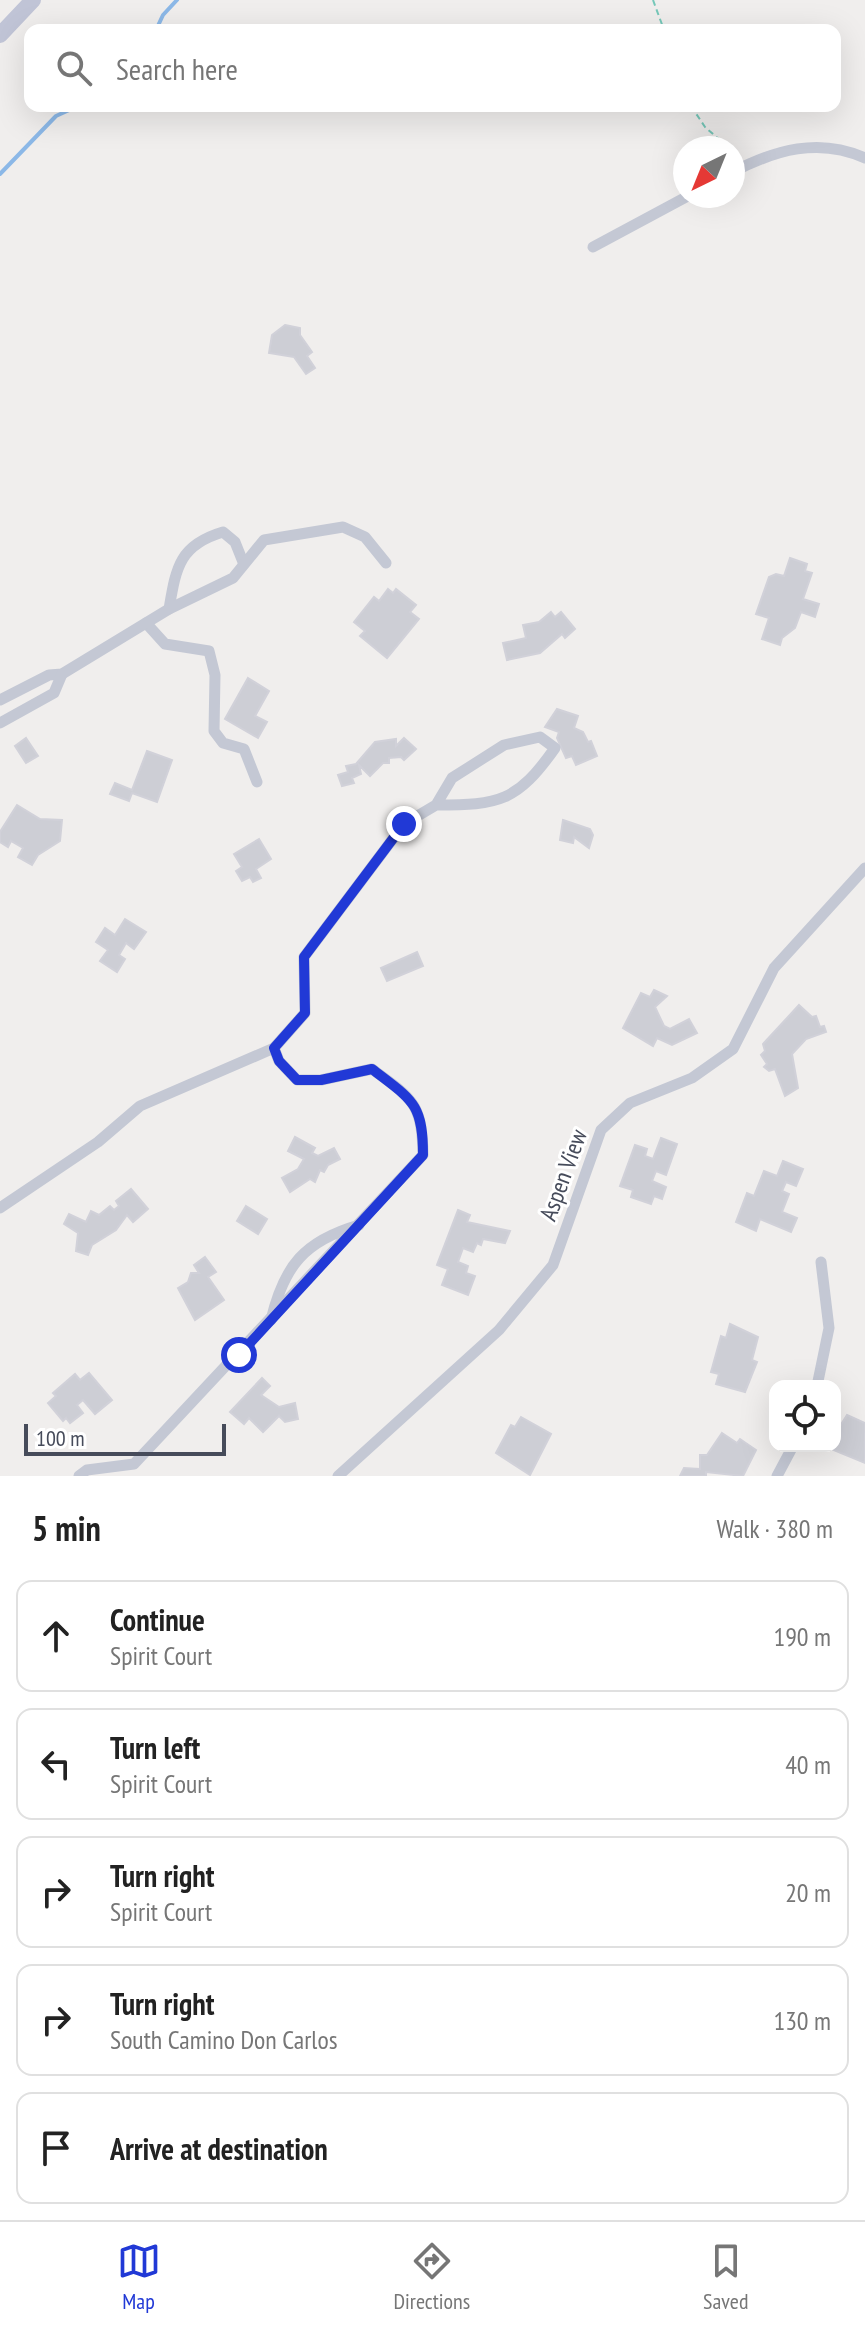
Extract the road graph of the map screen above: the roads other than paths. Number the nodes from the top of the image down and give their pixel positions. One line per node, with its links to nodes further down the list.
1 (33, 0): 2 (street)
2 (0, 35)
3 (865, 158): 4 (street)
4 (745, 167)
5 (673, 204): 6 (street)
6 (593, 247)
7 (243, 562): 8 (street); 9 (street); 9 (street)
8 (386, 563)
9 (169, 609): 10 (street)
10 (146, 623): 11 (street); 14 (street)
11 (62, 674): 12 (street); 13 (street)
12 (0, 700)
13 (0, 723)
14 (257, 782)
15 (436, 805): 15 (street); 17 (street)
16 (865, 868): 25 (street, Aspen View)
17 (274, 1048): 18 (street); 19 (street)
18 (0, 1208)
19 (359, 1225): 21 (street); 21 (street)
20 (821, 1262): 22 (street)
21 (271, 1321): 24 (street)
22 (818, 1380)
23 (790, 1452): 26 (street)
24 (79, 1476)
25 (338, 1476)
26 (777, 1476)

